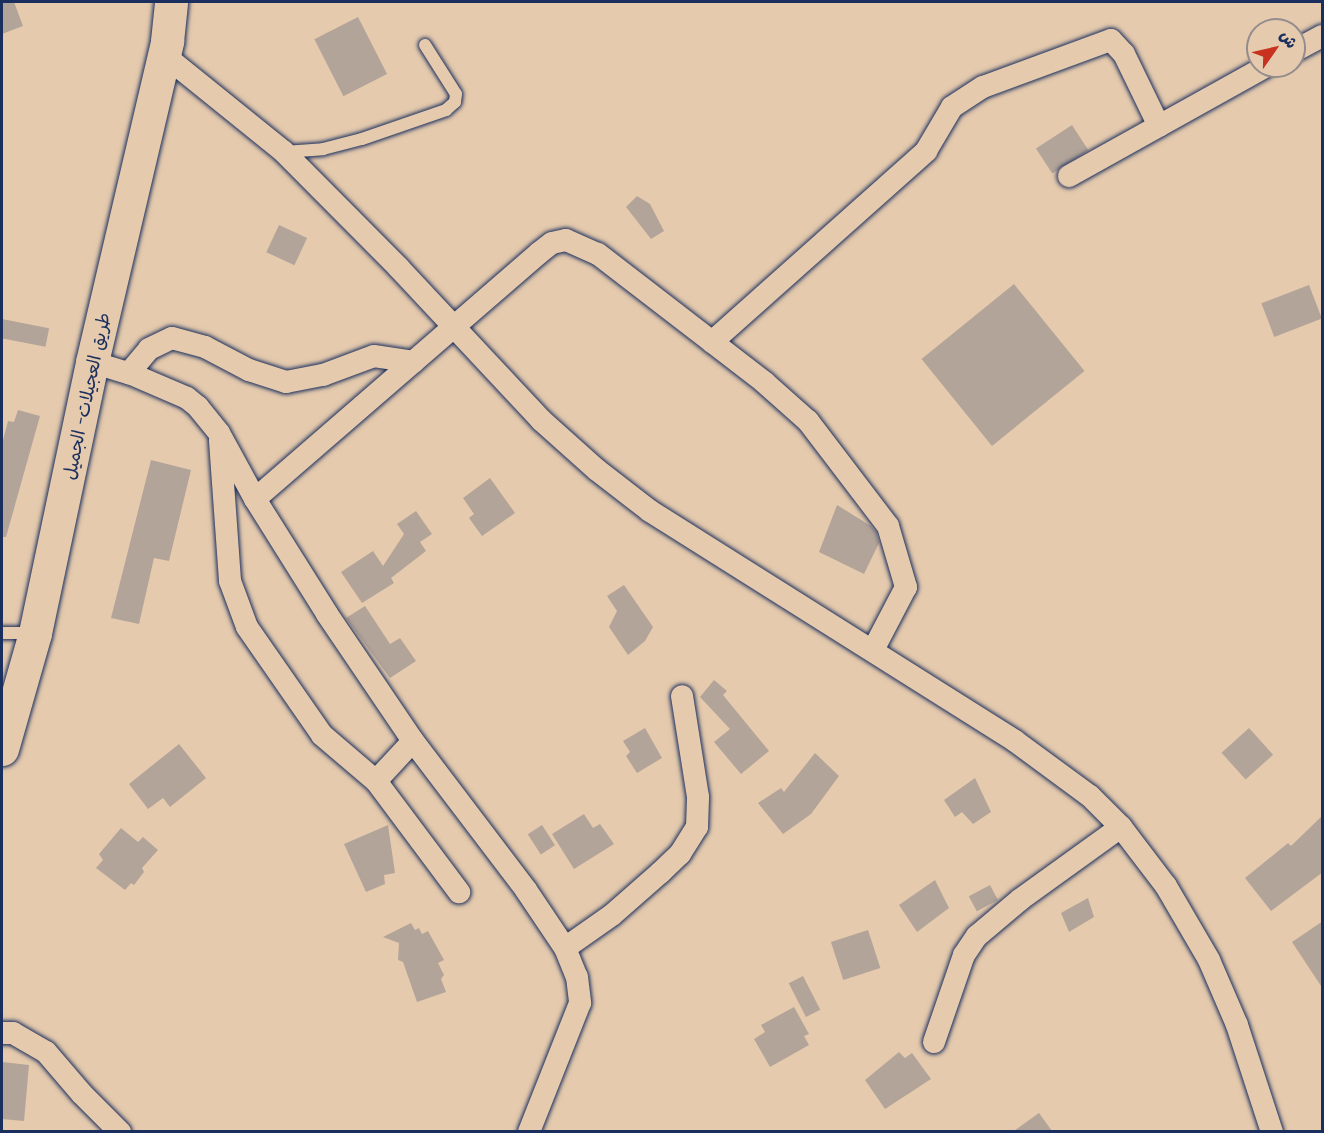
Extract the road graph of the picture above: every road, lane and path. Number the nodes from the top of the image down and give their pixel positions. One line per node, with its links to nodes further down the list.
1 (171, 2): 6 (main road)
2 (184, 2): 6 (main road)
3 (1323, 36): 5 (street)
4 (425, 45): 9 (lane)
5 (1306, 45)
6 (166, 48): 9 (street); 13 (main road, طريق العجيلات- الجميل)
7 (1246, 78): 8 (street)
8 (1159, 126): 10 (street); 12 (street)
9 (284, 152): 11 (street)
10 (1069, 176)
11 (453, 328): 12 (street); 14 (street); 20 (street)
12 (712, 342): 20 (street)
13 (92, 362): 15 (street); 19 (main road, طريق العجيلات- الجميل)
14 (414, 362): 15 (street); 17 (street)
15 (129, 373): 16 (street)
16 (219, 433): 17 (street); 24 (street)
17 (255, 499): 22 (street)
18 (2, 633): 19 (lane)
19 (35, 633): 23 (main road, طريق العجيلات- الجميل)
20 (873, 650): 25 (street)
21 (682, 696): 27 (street)
22 (412, 741): 24 (street); 27 (street)
23 (2, 749)
24 (376, 781): 26 (street)
25 (1121, 827): 29 (street); 32 (street)
26 (459, 892)
27 (565, 948): 31 (street)
28 (2, 1033): 30 (street)
29 (934, 1042)
30 (120, 1131)
31 (529, 1131)
32 (1272, 1131)

